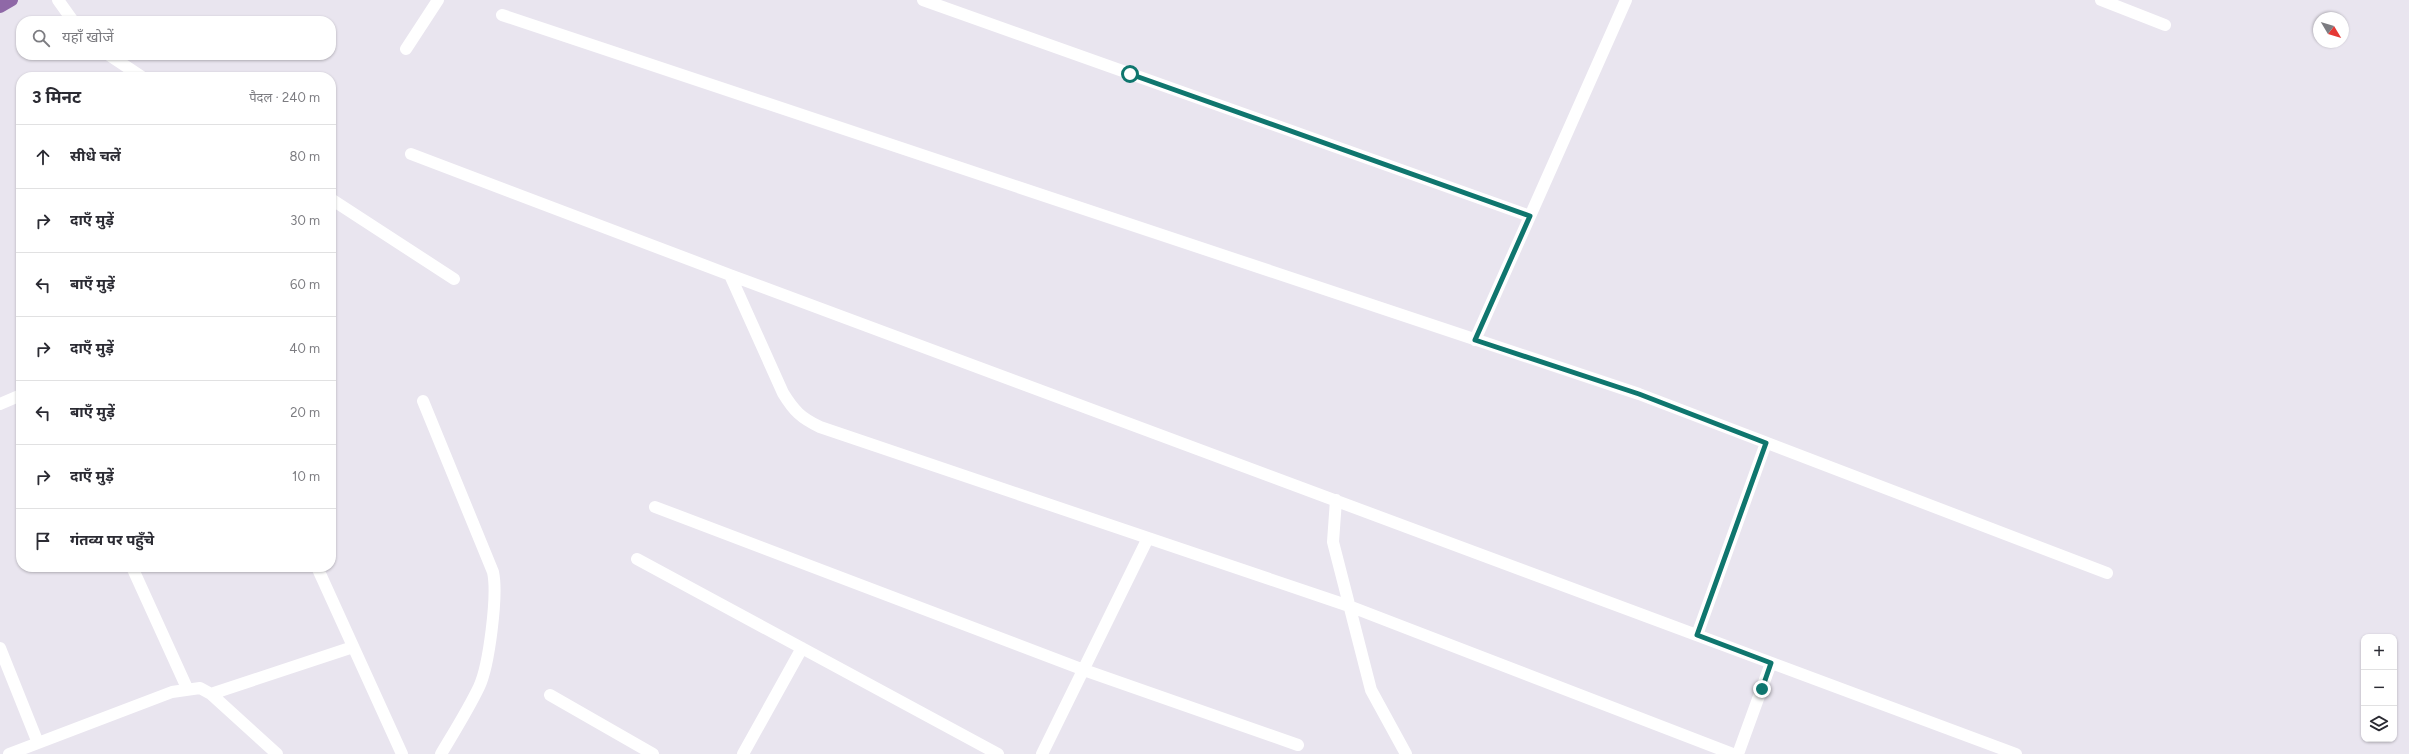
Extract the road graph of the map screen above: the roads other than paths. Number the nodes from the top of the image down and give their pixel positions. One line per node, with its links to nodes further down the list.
1 (12, 0): 7 (main road)
2 (58, 0): 9 (street)
3 (438, 0): 11 (street)
4 (923, 0): 16 (street)
5 (1626, 0): 16 (street)
6 (2101, 0): 10 (street)
7 (0, 7)
8 (502, 15): 19 (street)
9 (69, 16)
10 (2165, 25)
11 (406, 49)
12 (116, 60): 13 (street)
13 (134, 72)
14 (411, 154): 17 (street)
15 (336, 202): 18 (street)
16 (1530, 216): 19 (street)
17 (730, 275): 24 (street); 26 (street)
18 (454, 279)
19 (1475, 340): 23 (street)
20 (16, 397): 22 (street)
21 (423, 401): 46 (street)
22 (0, 404)
23 (1766, 443): 30 (street); 32 (street)
24 (1336, 500): 31 (street); 32 (street)
25 (655, 507): 37 (street)
26 (1148, 538): 31 (street); 37 (street)
27 (637, 559): 35 (street)
28 (134, 572): 38 (street)
29 (319, 572): 33 (street)
30 (2107, 573)
31 (1349, 606): 51 (street); 52 (street)
32 (1697, 635): 36 (street)
33 (353, 647): 39 (street); 45 (street)
34 (0, 648): 41 (street)
35 (802, 648): 48 (street); 49 (street)
36 (1771, 663): 53 (street); 54 (street)
37 (1084, 670): 42 (street); 50 (street)
38 (187, 688): 39 (street); 41 (street)
39 (211, 694): 44 (street)
40 (550, 695): 47 (street)
41 (38, 743): 43 (street)
42 (1298, 745)
43 (9, 754)
44 (277, 754)
45 (402, 754)
46 (441, 754)
47 (653, 754)
48 (743, 754)
49 (998, 754)
50 (1042, 754)
51 (1406, 754)
52 (1733, 754)
53 (1738, 754)
54 (2016, 754)

